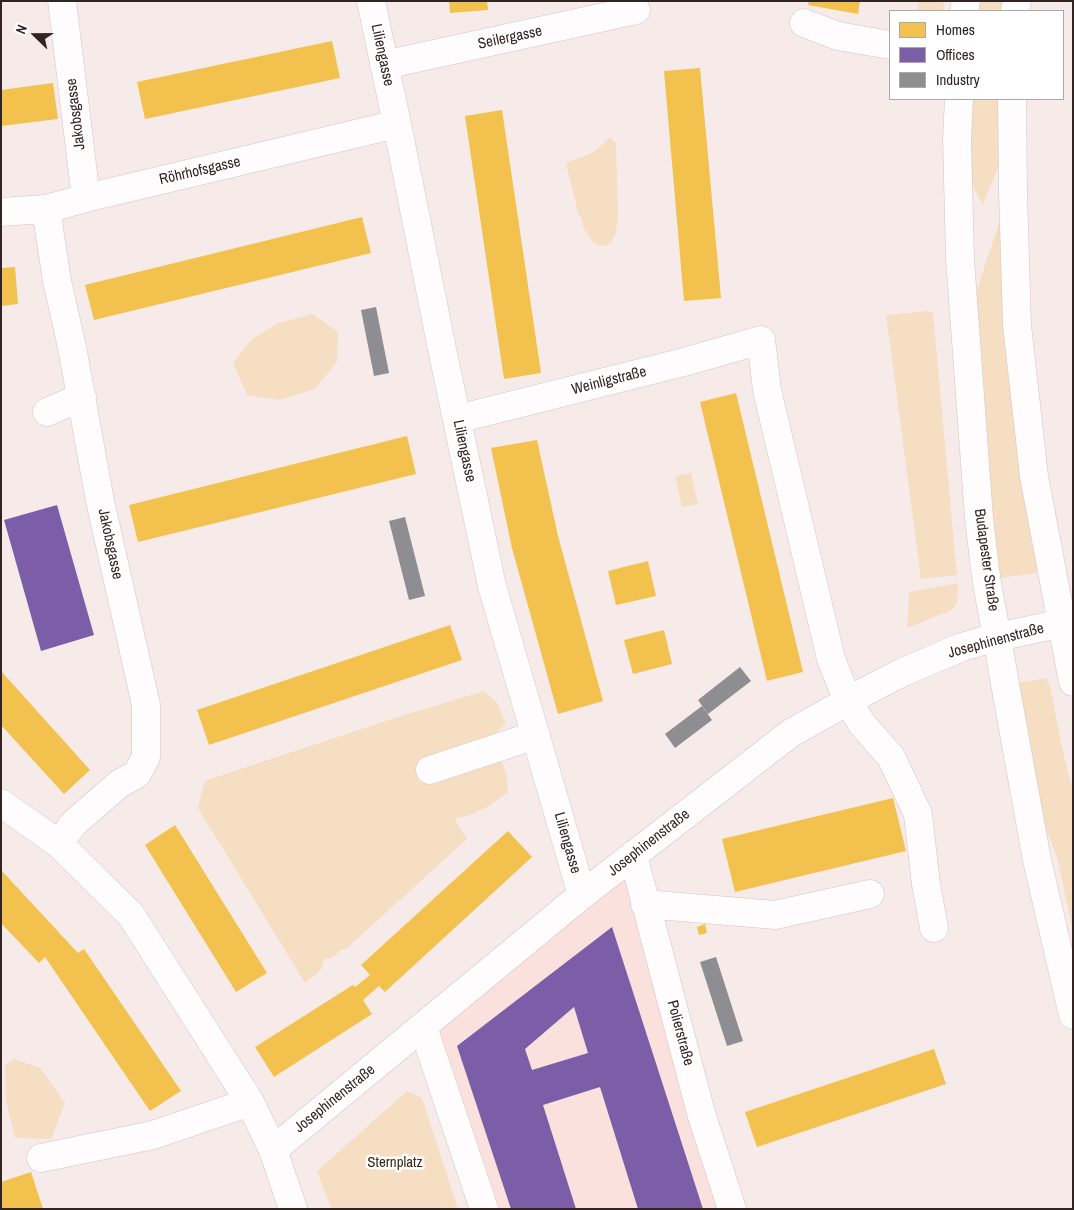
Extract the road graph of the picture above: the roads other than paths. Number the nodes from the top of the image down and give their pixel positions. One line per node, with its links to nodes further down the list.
1 (62, 1): 10 (street, Jakobsgasse)
2 (370, 1): 6 (street, Liliengasse)
3 (636, 10): 6 (street, Seilergasse)
4 (804, 24): 5 (street)
5 (889, 45)
6 (384, 65): 9 (street, Liliengasse)
7 (959, 100): 17 (street, Budapester Straße)
8 (1012, 100): 16 (street)
9 (397, 124): 10 (street, Röhrhofsgasse); 15 (street, Liliengasse)
10 (86, 198): 11 (street, Röhrhofsgasse)
11 (46, 209): 12 (street, Röhrhofsgasse); 13 (street, Jakobsgasse)
12 (1, 212)
13 (82, 397): 14 (street); 23 (street, Jakobsgasse)
14 (47, 412)
15 (457, 419): 19 (street, Weinligstraße); 20 (street, Liliengasse)
16 (1067, 622): 17 (street, Josephinenstraße); 18 (street)
17 (997, 638): 19 (street, Josephinenstraße); 29 (street, Budapester Straße)
18 (1073, 682)
19 (848, 700): 24 (street, Josephinenstraße); 28 (street)
20 (536, 736): 21 (street); 26 (street, Liliengasse)
21 (430, 770)
22 (1, 803): 23 (street)
23 (59, 844): 31 (street)
24 (633, 856): 26 (street, Josephinenstraße); 27 (street, Polierstraße)
25 (870, 894): 27 (street)
26 (582, 895): 30 (street, Josephinenstraße)
27 (646, 904): 36 (street, Polierstraße)
28 (934, 928)
29 (1073, 1015)
30 (423, 1027): 32 (street, Josephinenstraße); 35 (street)
31 (250, 1102): 32 (street); 33 (street)
32 (274, 1150): 34 (street)
33 (41, 1158)
34 (294, 1209)
35 (484, 1209)
36 (732, 1209)

